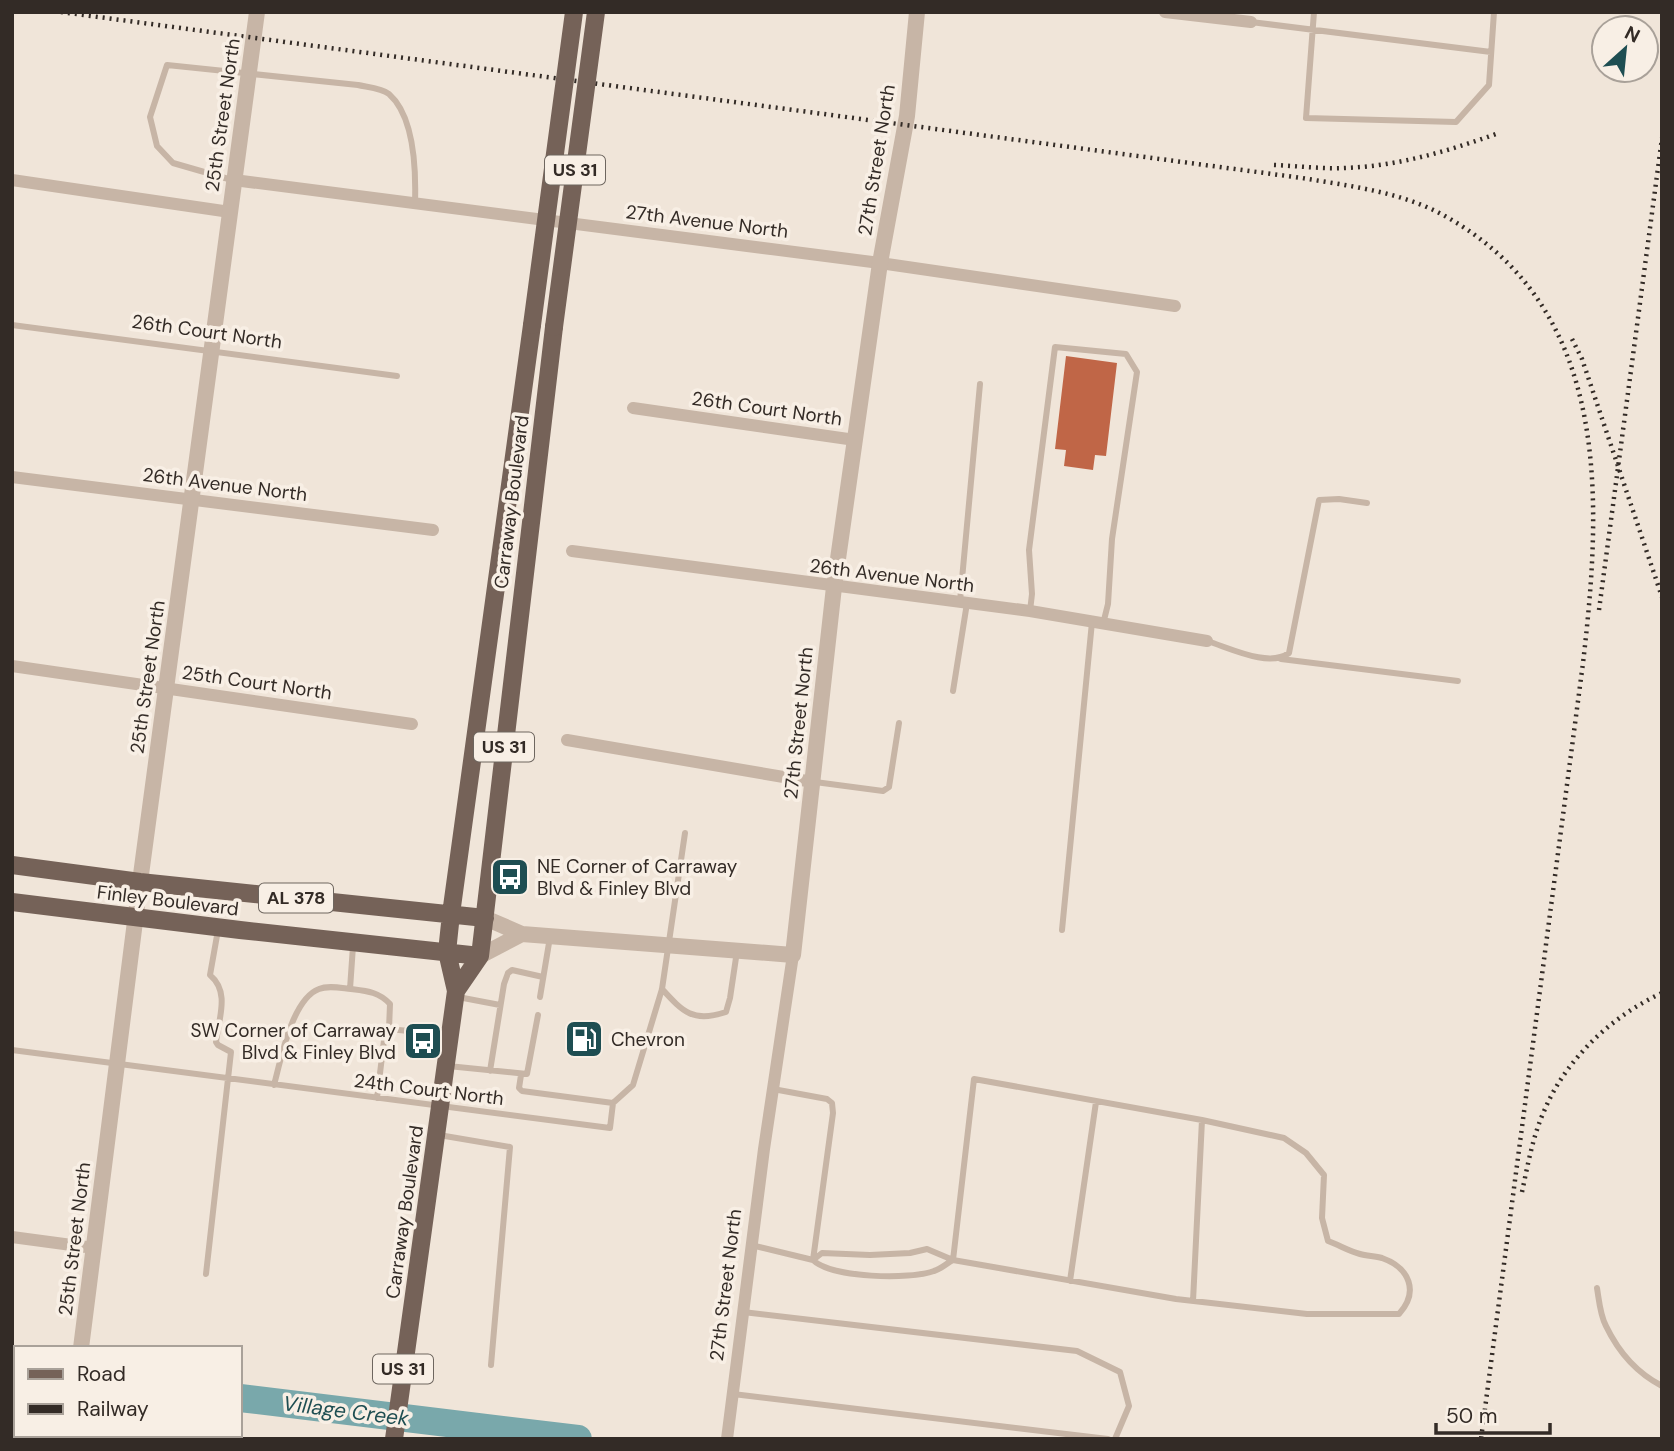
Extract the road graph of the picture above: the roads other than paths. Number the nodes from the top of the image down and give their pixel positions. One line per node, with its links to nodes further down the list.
1 (257, 12): 11 (street, 25th Street North)
2 (574, 12): 47 (main road, Carraway Boulevard / US 31, bridge)
3 (596, 12): 49 (main road, Carraway Boulevard / US 31, bridge)
4 (916, 12): 16 (street, 27th Street North)
5 (1165, 12): 8 (street)
6 (1314, 12): 9 (lane)
7 (1493, 12): 10 (lane)
8 (1251, 22): 9 (lane)
9 (1312, 30): 10 (lane); 10 (lane)
10 (1491, 52)
11 (248, 75): 13 (street, 25th Street North); 13 (lane); 14 (lane)
12 (12, 180): 15 (street)
13 (234, 180): 14 (street, 27th Avenue North); 15 (street, 25th Street North)
14 (415, 203): 16 (street, 27th Avenue North)
15 (230, 212): 19 (street, 25th Street North)
16 (880, 263): 17 (street, 27th Avenue North); 23 (street, 27th Street North)
17 (1175, 306)
18 (12, 325): 19 (lane, 26th Court North)
19 (211, 351): 20 (lane, 26th Court North); 25 (street, 25th Street North)
20 (397, 376)
21 (980, 384): 30 (lane)
22 (633, 408): 23 (street, 26th Court North)
23 (855, 440): 29 (street, 27th Street North)
24 (12, 477): 25 (street, 26th Avenue North)
25 (191, 500): 27 (street, 26th Avenue North); 37 (street, 25th Street North)
26 (1367, 503): 34 (lane)
27 (433, 530)
28 (572, 551): 29 (street, 26th Avenue North)
29 (834, 587): 30 (street, 26th Avenue North); 42 (street, 27th Street North)
30 (963, 603): 31 (street, 26th Avenue North); 38 (lane)
31 (1030, 611): 32 (street, 26th Avenue North); 32 (lane)
32 (1097, 623): 33 (street, 26th Avenue North); 51 (lane)
33 (1207, 641): 34 (lane)
34 (1281, 659): 36 (lane)
35 (12, 666): 37 (street, 25th Court North)
36 (1458, 681)
37 (166, 688): 40 (street, 25th Court North); 45 (street, 25th Street North)
38 (953, 691)
39 (899, 723): 42 (lane)
40 (412, 724)
41 (567, 740): 42 (street)
42 (813, 782): 58 (street, 27th Street North)
43 (685, 833): 55 (lane)
44 (12, 865): 45 (main road, Finley Boulevard / AL 378)
45 (140, 882): 47 (main road, Finley Boulevard / AL 378); 48 (street, 25th Street North)
46 (12, 902): 48 (main road, Finley Boulevard / AL 378)
47 (451, 914): 49 (main road, Finley Boulevard / AL 378); 57 (main road, Carraway Boulevard / US 31)
48 (136, 918): 50 (main road, Finley Boulevard / AL 378); 70 (street, 25th Street North)
49 (485, 918): 52 (street, Finley Boulevard); 59 (main road, Carraway Boulevard / US 31)
50 (219, 928): 54 (main road, Finley Boulevard / AL 378); 74 (lane)
51 (1062, 930)
52 (522, 934): 53 (street, Finley Boulevard); 59 (street)
53 (550, 936): 55 (street, Finley Boulevard); 60 (lane)
54 (354, 942): 57 (main road, Finley Boulevard / AL 378); 61 (lane)
55 (670, 946): 56 (street, Finley Boulevard); 62 (lane)
56 (737, 951): 58 (street, Finley Boulevard); 62 (lane)
57 (447, 952): 59 (main road, Finley Boulevard / AL 378); 63 (main road, Carraway Boulevard / US 31)
58 (793, 955): 76 (street, 27th Street North)
59 (480, 956): 63 (main road, Carraway Boulevard / US 31)
60 (543, 976): 64 (lane); 65 (lane)
61 (350, 989): 67 (lane); 75 (lane)
62 (662, 989): 79 (lane)
63 (456, 994): 65 (lane); 68 (main road, Carraway Boulevard / US 31)
64 (540, 997)
65 (500, 1005): 72 (lane)
66 (538, 1015): 73 (lane)
67 (389, 1029): 68 (lane); 77 (lane)
68 (450, 1035): 71 (main road, Carraway Boulevard / US 31)
69 (12, 1050): 70 (lane, 24th Court North)
70 (117, 1064): 74 (lane, 24th Court North); 85 (street, 25th Street North)
71 (446, 1065): 72 (lane); 80 (main road, Carraway Boulevard / US 31)
72 (490, 1071): 73 (lane)
73 (521, 1075): 79 (lane)
74 (229, 1079): 75 (lane, 24th Court North); 88 (lane)
75 (274, 1085): 77 (lane, 24th Court North)
76 (773, 1089): 84 (street, 27th Street North); 86 (lane)
77 (377, 1098): 80 (lane, 24th Court North)
78 (1096, 1102): 81 (lane); 87 (lane); 89 (lane)
79 (613, 1103): 80 (lane, 24th Court North)
80 (441, 1107): 82 (main road, Carraway Boulevard / US 31)
81 (1202, 1120): 91 (lane); 91 (lane)
82 (437, 1135): 94 (lane); 98 (main road, Carraway Boulevard / US 31)
83 (12, 1237): 85 (street)
84 (751, 1245): 86 (lane); 92 (street, 27th Street North)
85 (94, 1248): 93 (street, 25th Street North)
86 (813, 1260): 87 (lane); 87 (lane)
87 (953, 1260): 89 (lane)
88 (206, 1274)
89 (1070, 1281): 91 (lane)
90 (1597, 1288): 95 (lane)
91 (1193, 1301)
92 (743, 1312): 96 (street, 27th Street North); 100 (lane)
93 (81, 1346)
94 (491, 1365)
95 (1662, 1386)
96 (733, 1394): 97 (street, 27th Street North); 99 (lane)
97 (728, 1434)
98 (394, 1439)
99 (1108, 1439)
100 (1115, 1439)

